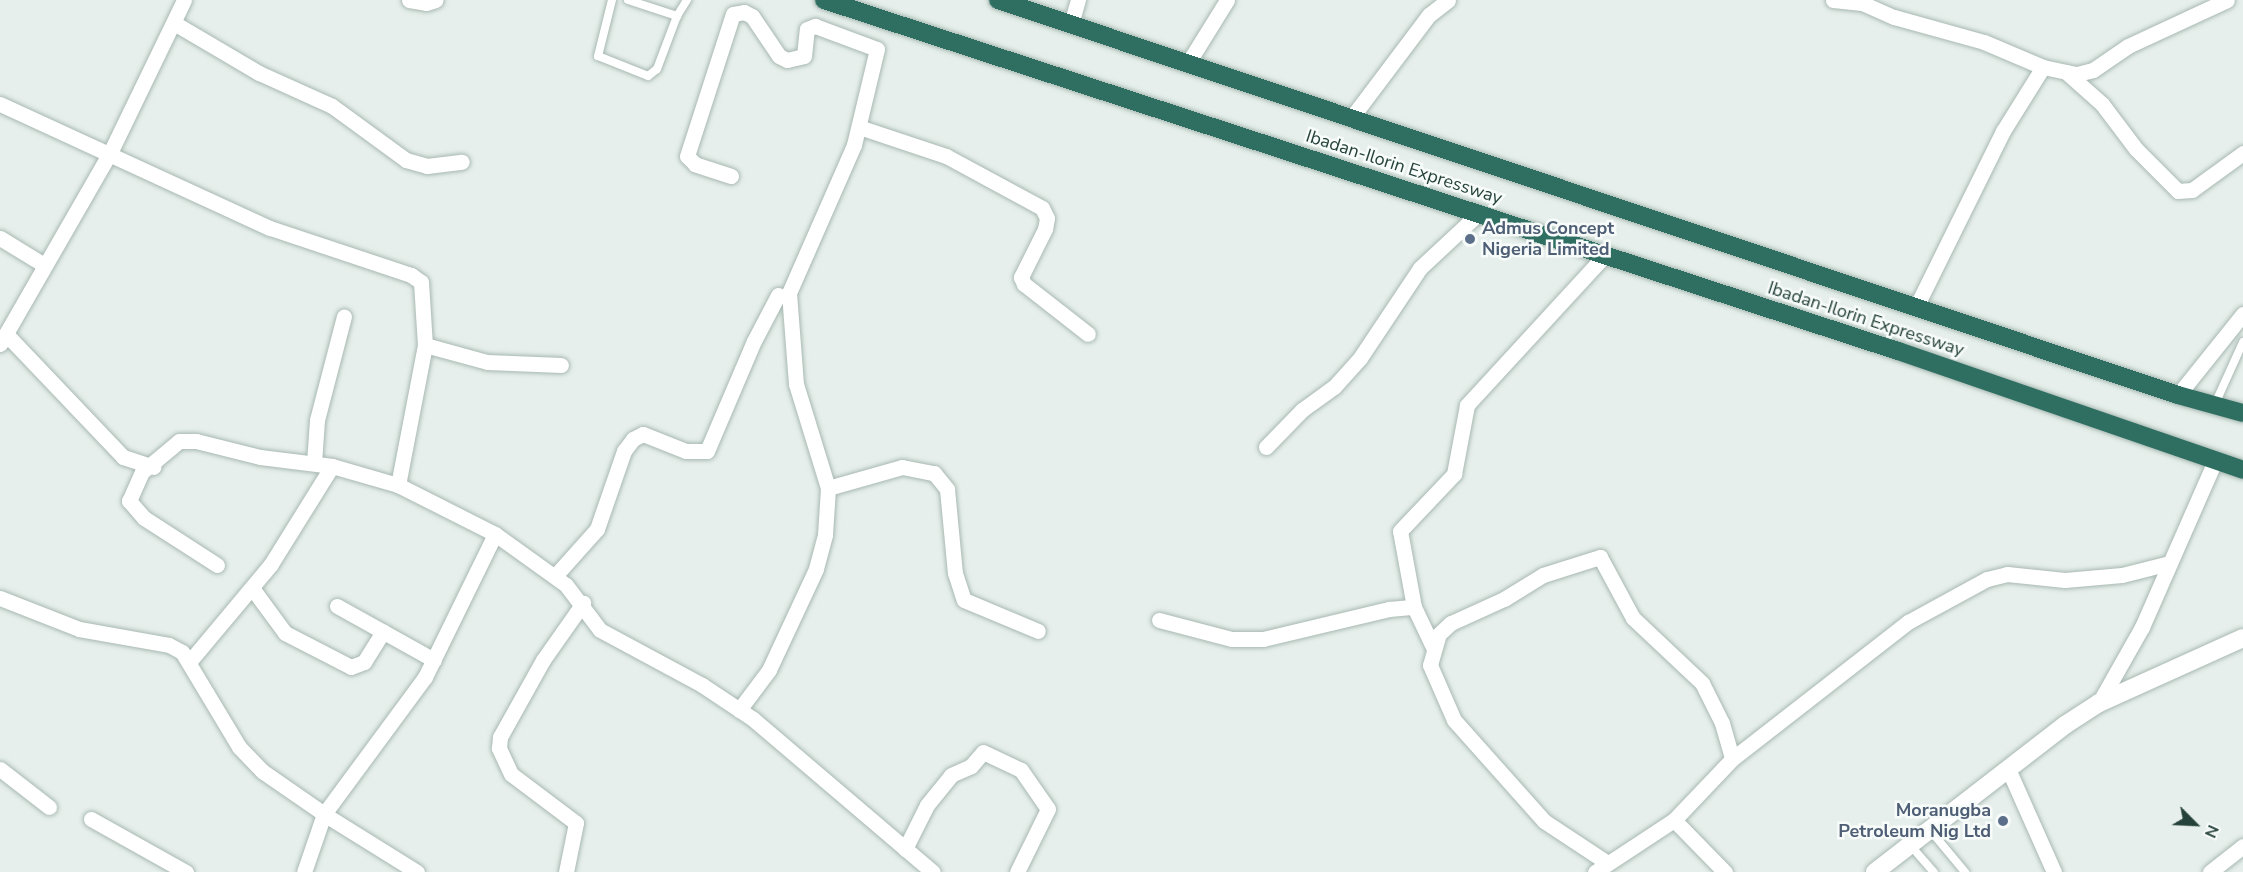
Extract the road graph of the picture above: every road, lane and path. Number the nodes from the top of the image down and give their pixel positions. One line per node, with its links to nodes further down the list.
1 (184, 0): 15 (street)
2 (409, 0): 3 (street)
3 (436, 0)
4 (612, 0): 14 (lane)
5 (628, 0): 14 (lane)
6 (687, 0): 14 (lane)
7 (824, 0): 27 (highway, Ibadan-Ilorin Expressway)
8 (998, 0): 16 (highway, Ibadan-Ilorin Expressway)
9 (1078, 0): 16 (street)
10 (1227, 0): 17 (street)
11 (1448, 0): 21 (street)
12 (1833, 0): 18 (street)
13 (2227, 0): 19 (street)
14 (677, 16)
15 (174, 23): 23 (street); 25 (street)
16 (1071, 24): 17 (highway, Ibadan-Ilorin Expressway)
17 (1188, 63): 21 (highway, Ibadan-Ilorin Expressway)
18 (2043, 67): 19 (street); 32 (street)
19 (2066, 72): 24 (street)
20 (0, 104): 23 (street)
21 (1352, 117): 32 (highway, Ibadan-Ilorin Expressway)
22 (859, 127): 26 (street); 35 (street); 50 (street)
23 (110, 153): 30 (street); 38 (street)
24 (2243, 153)
25 (462, 162)
26 (730, 176)
27 (1478, 214): 29 (highway, Ibadan-Ilorin Expressway); 43 (street)
28 (0, 238): 30 (street)
29 (1605, 255): 44 (highway, Ibadan-Ilorin Expressway); 59 (street)
30 (44, 265): 36 (street)
31 (778, 296): 54 (street)
32 (1917, 305): 40 (highway, Ibadan-Ilorin Expressway)
33 (2243, 314): 40 (street)
34 (344, 316): 45 (street)
35 (1088, 334)
36 (3, 339): 47 (street)
37 (2243, 342): 41 (lane)
38 (425, 345): 39 (street); 49 (street)
39 (561, 364)
40 (2178, 395): 41 (highway, Ibadan-Ilorin Expressway)
41 (2215, 404): 42 (highway, Ibadan-Ilorin Expressway)
42 (2243, 413)
43 (1266, 447)
44 (2215, 461): 48 (highway, Ibadan-Ilorin Expressway); 52 (street)
45 (314, 463): 46 (street); 47 (street)
46 (332, 466): 49 (street); 55 (street)
47 (153, 467): 53 (street)
48 (2243, 470)
49 (399, 485): 51 (street)
50 (828, 488): 62 (street); 68 (street)
51 (495, 534): 54 (street); 65 (street)
52 (2169, 563): 67 (street); 69 (street)
53 (217, 565)
54 (555, 576): 57 (street)
55 (252, 588): 61 (street); 66 (street)
56 (0, 598): 66 (street)
57 (583, 603): 68 (street); 84 (street)
58 (337, 606): 61 (street)
59 (1414, 607): 60 (street); 64 (street)
60 (1159, 620)
61 (382, 631): 65 (street)
62 (1038, 631)
63 (2243, 638): 67 (street)
64 (1433, 646): 69 (street); 80 (street)
65 (434, 660): 73 (street)
66 (189, 661): 73 (street)
67 (2099, 703): 71 (street)
68 (739, 710): 79 (street)
69 (1732, 759): 75 (street)
70 (0, 769): 72 (street)
71 (2008, 771): 76 (street); 91 (street)
72 (49, 807)
73 (324, 814): 82 (street); 83 (street)
74 (91, 819): 81 (street)
75 (1674, 820): 80 (street); 87 (street)
76 (1929, 829): 77 (street); 90 (lane)
77 (1910, 844): 88 (street); 89 (lane)
78 (2243, 846): 92 (street)
79 (905, 849): 85 (street); 86 (street)
80 (1601, 867)
81 (186, 872)
82 (304, 872)
83 (417, 872)
84 (566, 872)
85 (933, 872)
86 (1017, 872)
87 (1725, 872)
88 (1875, 872)
89 (1934, 872)
90 (1965, 872)
91 (2054, 872)
92 (2210, 872)

